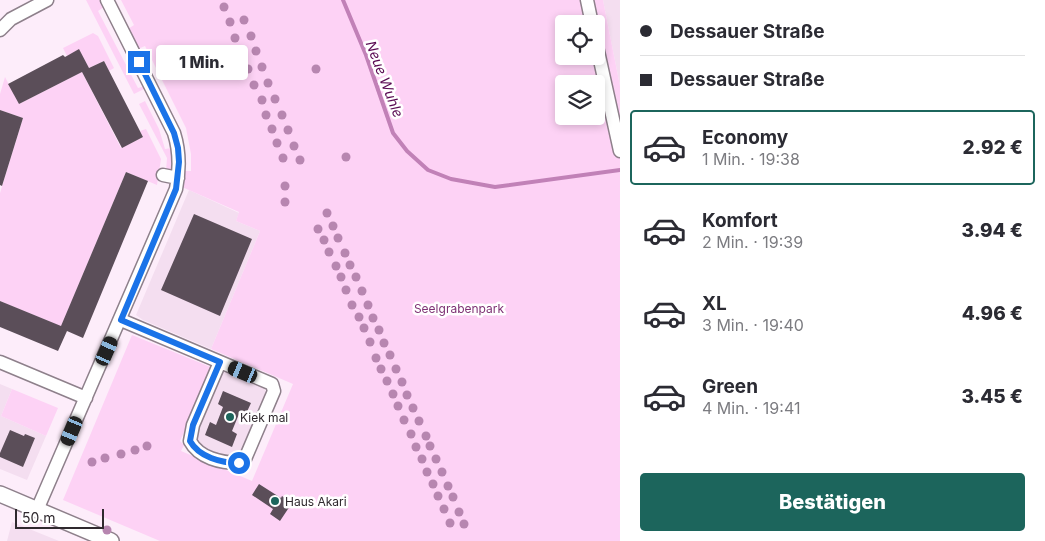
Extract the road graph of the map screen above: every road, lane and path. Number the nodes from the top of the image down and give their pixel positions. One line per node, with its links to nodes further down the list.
1 (47, 0): 5 (street)
2 (107, 0): 9 (street)
3 (587, 0): 4 (street)
4 (590, 15)
5 (0, 30)
6 (601, 65): 7 (street)
7 (619, 148)
8 (162, 175): 9 (street)
9 (178, 178): 10 (street)
10 (121, 320): 12 (street); 13 (street)
11 (0, 362): 13 (street)
12 (220, 362): 12 (street)
13 (86, 398): 15 (street)
14 (0, 494): 15 (main road)
15 (38, 510): 16 (main road)
16 (87, 536): 17 (main road)
17 (111, 541)

